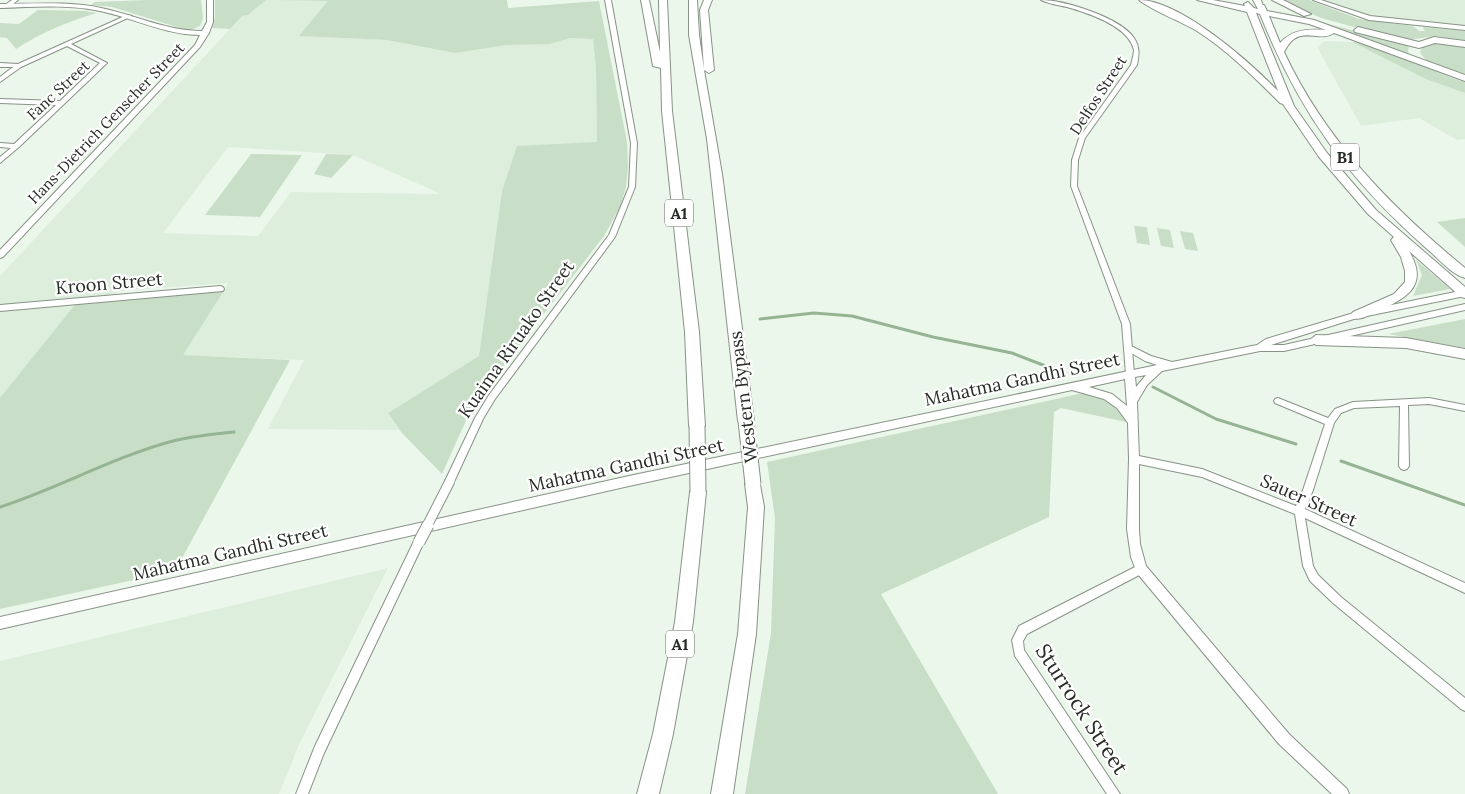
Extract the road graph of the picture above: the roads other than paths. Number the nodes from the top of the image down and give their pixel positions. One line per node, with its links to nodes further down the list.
1 (15, 0): 15 (street)
2 (210, 0): 20 (street, Hans-Dietrich Genscher Street)
3 (608, 0): 68 (street, Kuaima Riruako Street, bridge)
4 (645, 0): 34 (highway)
5 (663, 0): 34 (highway, A1)
6 (693, 0): 35 (highway, Western Bypass)
7 (708, 0): 35 (highway)
8 (1044, 0): 48 (street, Delfos Street)
9 (1143, 0): 33 (main road, B1)
10 (1201, 0): 14 (main road)
11 (1225, 0): 14 (main road)
12 (1276, 0): 18 (main road)
13 (1316, 0): 19 (street)
14 (1248, 4): 16 (main road); 33 (main road)
15 (3, 6): 17 (street)
16 (1261, 6): 18 (main road); 21 (main road); 25 (main road, B1)
17 (128, 16): 20 (street); 23 (street)
18 (1331, 23): 24 (main road)
19 (1465, 28)
20 (206, 33): 40 (street, Hans-Dietrich Genscher Street)
21 (1360, 39): 25 (main road); 28 (main road)
22 (1465, 44): 24 (main road)
23 (68, 45): 27 (street); 32 (street, Fanc Street)
24 (1419, 45): 28 (main road)
25 (1280, 52): 41 (main road, B1)
26 (0, 65): 27 (street)
27 (19, 66): 30 (street)
28 (1440, 70): 29 (main road)
29 (1465, 78)
30 (0, 80)
31 (0, 101): 32 (street)
32 (63, 103): 37 (street, Fanc Street)
33 (1289, 106): 39 (main road, B1)
34 (667, 112): 69 (highway, A1, bridge)
35 (708, 113): 70 (highway, Western Bypass, bridge)
36 (0, 145): 37 (street)
37 (17, 146): 38 (street, Fanc Street)
38 (0, 162)
39 (1372, 212): 43 (main road, B1); 46 (main road)
40 (0, 255)
41 (1465, 274)
42 (220, 289): 45 (street, Kroon Street)
43 (1465, 293): 46 (street, Mahatma Gandhi Street)
44 (1465, 306): 47 (street, Mahatma Gandhi Street)
45 (0, 308)
46 (1357, 315): 49 (street, Mahatma Gandhi Street)
47 (1316, 340): 49 (street, Mahatma Gandhi Street); 50 (main road)
48 (1129, 348): 51 (street); 53 (street, Delfos Street)
49 (1260, 348): 51 (street, Mahatma Gandhi Street)
50 (1465, 354)
51 (1174, 366): 52 (street, Mahatma Gandhi Street)
52 (1160, 368): 53 (street, Mahatma Gandhi Street); 56 (street)
53 (1130, 374): 54 (street, Mahatma Gandhi Street); 56 (street)
54 (1067, 387): 59 (street); 66 (street, Mahatma Gandhi Street)
55 (1278, 400): 60 (street)
56 (1132, 401): 59 (street)
57 (1404, 402): 58 (street); 60 (street); 62 (street)
58 (1465, 408)
59 (1132, 421): 61 (street)
60 (1330, 422): 63 (street)
61 (1134, 459): 63 (street, Sauer Street); 64 (street)
62 (1404, 466)
63 (1299, 511): 65 (street, Sauer Street); 67 (street)
64 (1141, 568): 71 (street, Sturrock Street); 72 (street)
65 (1465, 588)
66 (0, 622)
67 (1465, 705)
68 (302, 794)
69 (648, 794)
70 (722, 794)
71 (1114, 794)
72 (1342, 794)

